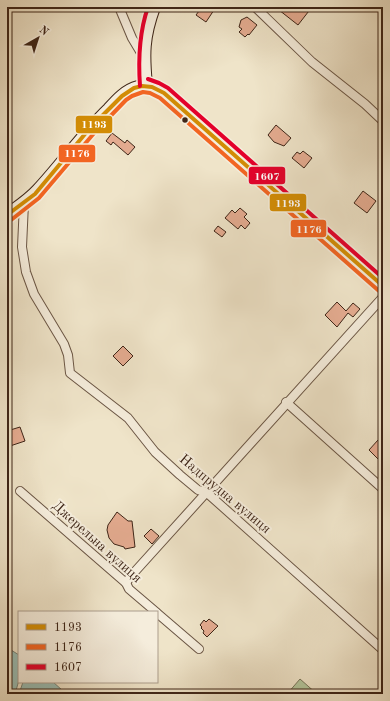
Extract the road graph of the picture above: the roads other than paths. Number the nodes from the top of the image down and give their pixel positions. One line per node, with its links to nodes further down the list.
1 (119, 7): 4 (street)
2 (154, 7): 4 (street)
3 (255, 7): 6 (street)
4 (144, 58): 5 (street)
5 (146, 85): 7 (street); 9 (street)
6 (383, 120)
7 (24, 203): 8 (street); 14 (street, Надпрудна вулиця)
8 (7, 215)
9 (383, 286)
10 (383, 297): 11 (street)
11 (286, 402): 12 (street); 14 (street)
12 (383, 489)
13 (20, 491): 15 (street, Джерельна вулиця)
14 (206, 492): 15 (street); 19 (street, Надпрудна вулиця)
15 (126, 583): 16 (street, Джерельна вулиця)
16 (156, 611)
17 (158, 613): 18 (street, Джерельна вулиця)
18 (199, 649)
19 (383, 650)

